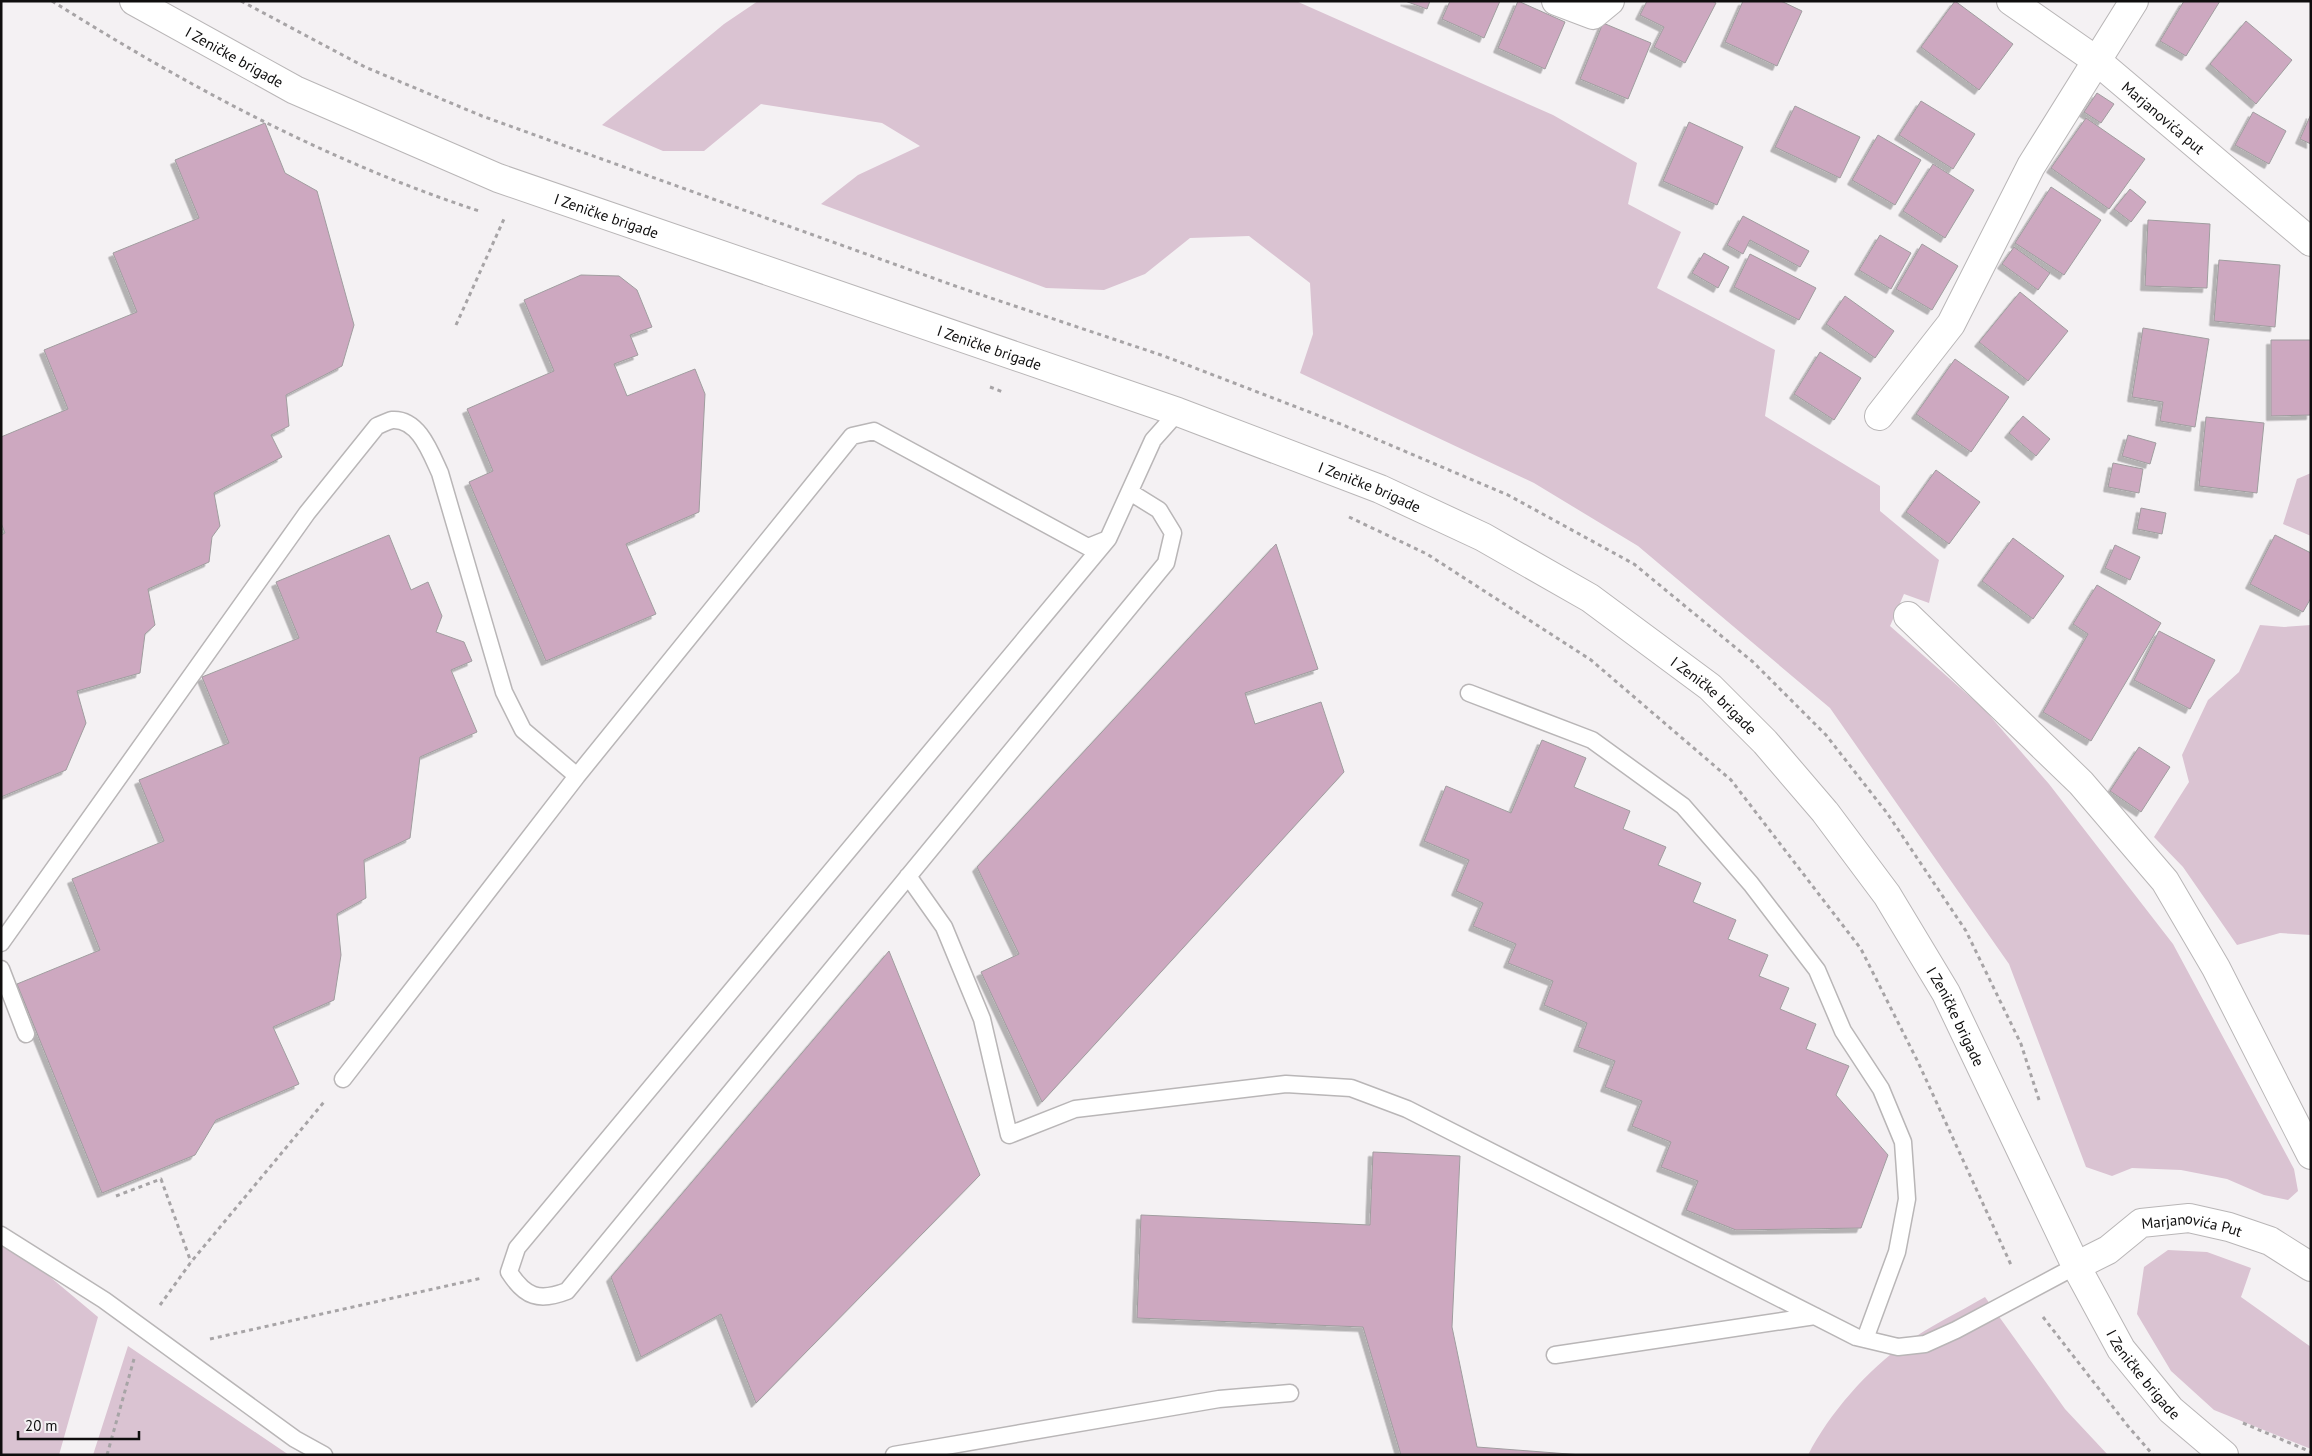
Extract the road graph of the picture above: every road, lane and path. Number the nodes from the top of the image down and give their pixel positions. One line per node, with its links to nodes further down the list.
1 (52, 1): 9 (path)
2 (134, 1): 17 (street, I Zeničke brigade)
3 (241, 1): 30 (path)
4 (1556, 1): 5 (street)
5 (1610, 1)
6 (2011, 1): 8 (street, Marjanovića put)
7 (2134, 1): 8 (street)
8 (2097, 61): 13 (street, Marjanovića put); 18 (street)
9 (486, 213)
10 (495, 216): 11 (path)
11 (504, 219): 12 (path); 14 (path)
12 (512, 221)
13 (2311, 242)
14 (456, 326)
15 (980, 384): 16 (path)
16 (1008, 393)
17 (1178, 412): 19 (lane); 35 (street, I Zeničke brigade)
18 (1880, 416)
19 (1130, 492): 21 (lane); 25 (lane)
20 (1346, 516): 38 (path)
21 (1108, 539): 24 (lane); 37 (lane)
22 (1908, 616): 31 (street)
23 (1469, 692): 41 (lane)
24 (577, 776): 26 (lane); 29 (lane)
25 (908, 876): 37 (lane); 39 (lane)
26 (1, 943)
27 (1, 969): 28 (lane)
28 (26, 1034)
29 (343, 1079): 34 (path)
30 (2042, 1110)
31 (2311, 1155)
32 (116, 1196): 34 (path)
33 (1, 1235): 40 (lane)
34 (191, 1262): 40 (path)
35 (2076, 1266): 36 (street, Marjanovića Put); 38 (lane); 51 (street, I Zeničke brigade)
36 (2311, 1267)
37 (509, 1272): 42 (path)
38 (2026, 1294): 41 (lane); 50 (path)
39 (1815, 1316): 41 (lane); 43 (lane)
40 (143, 1328): 42 (lane); 47 (path)
41 (1865, 1339)
42 (170, 1348): 48 (lane)
43 (1555, 1355)
44 (1290, 1393): 49 (lane)
45 (2239, 1421): 46 (path)
46 (2311, 1452)
47 (107, 1455)
48 (324, 1455)
49 (894, 1455)
50 (2153, 1455)
51 (2224, 1455)

